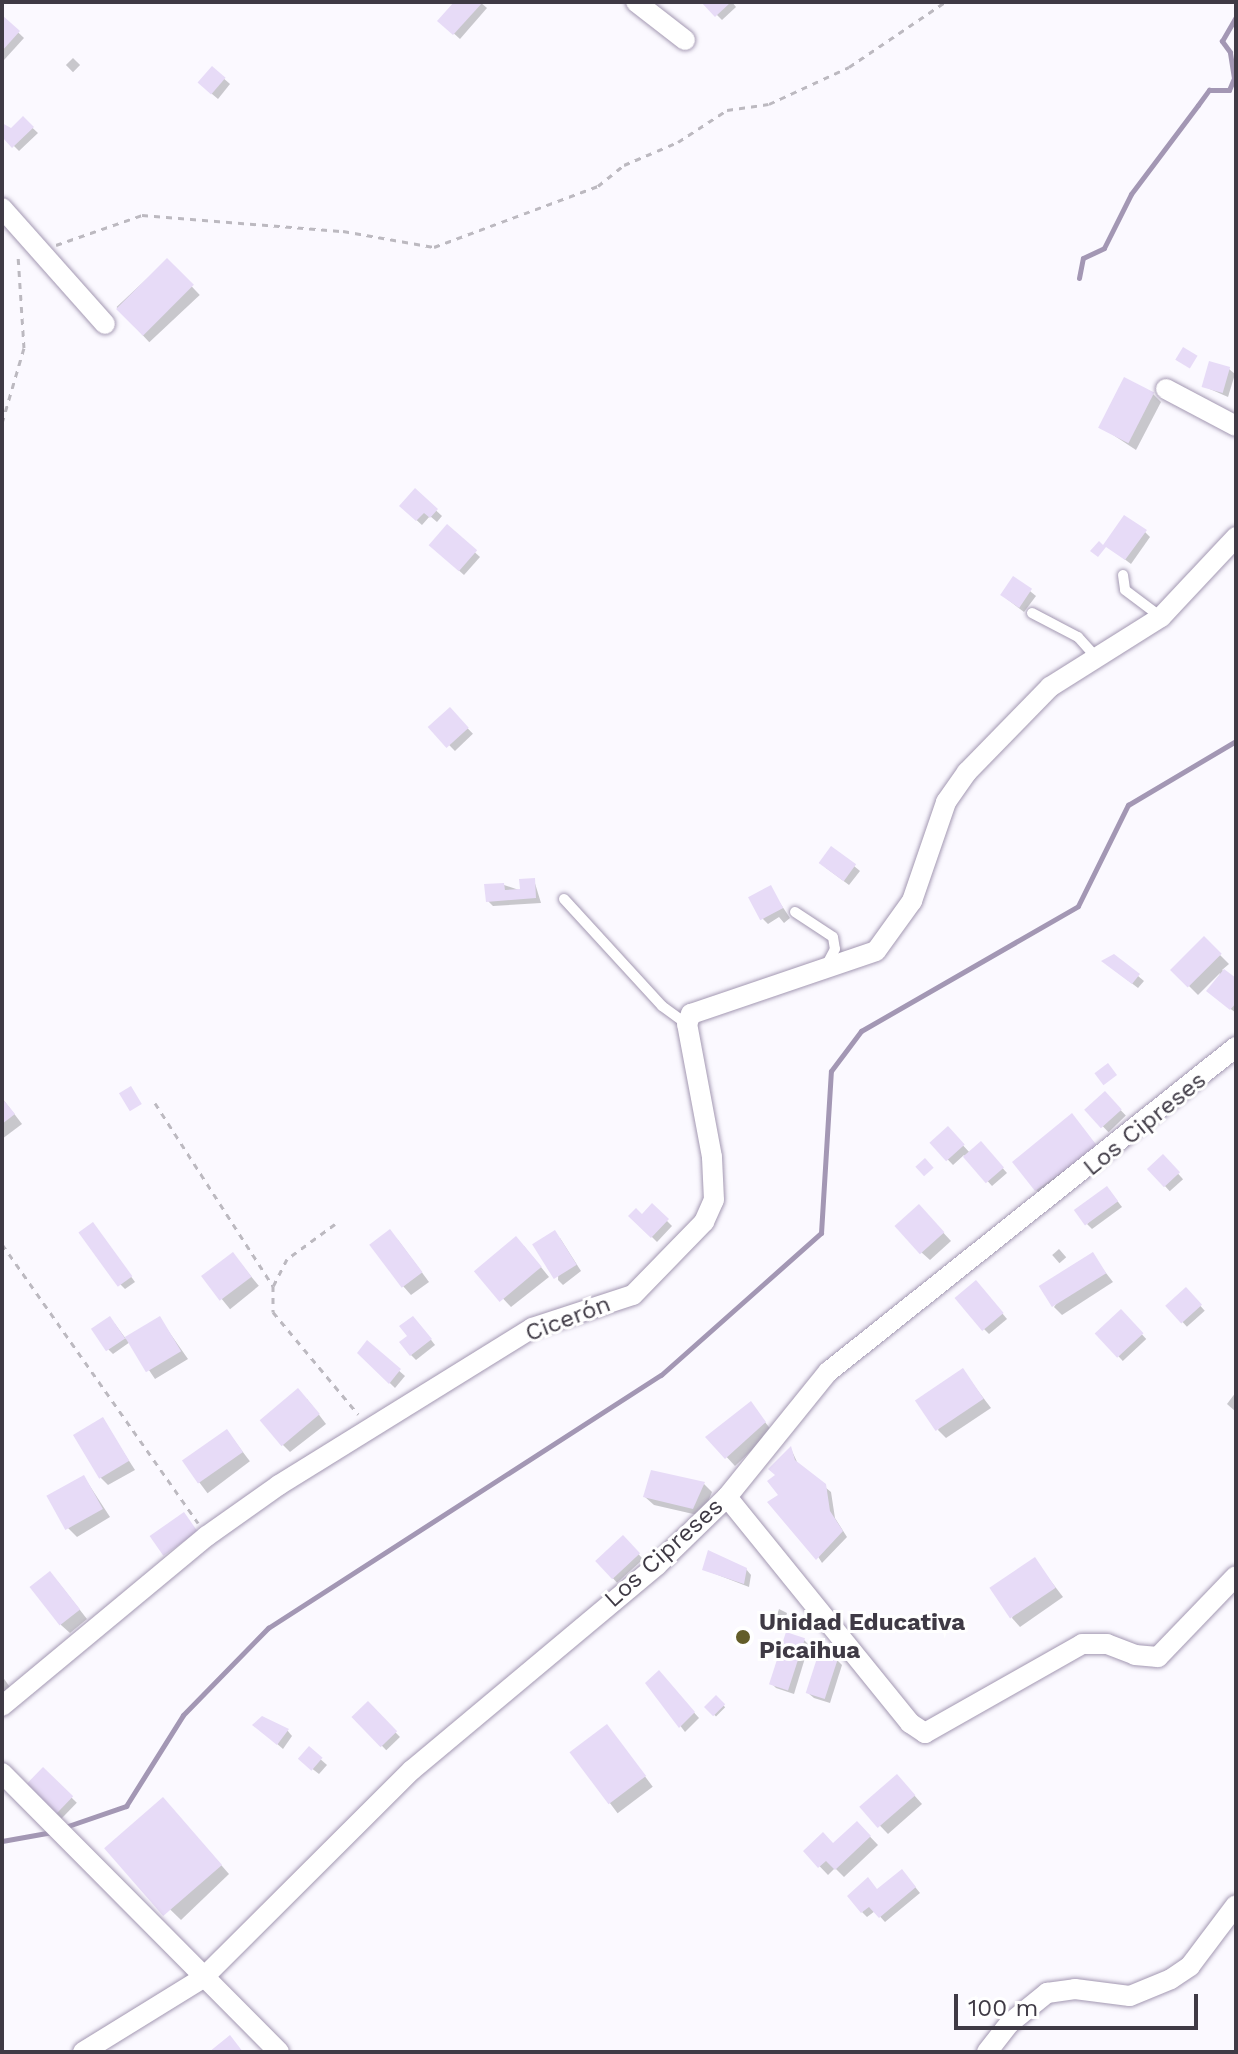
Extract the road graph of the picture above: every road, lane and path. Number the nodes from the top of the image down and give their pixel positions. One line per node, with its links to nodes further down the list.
1 (636, 2): 3 (street)
2 (945, 2): 6 (path)
3 (685, 40)
4 (2, 208): 5 (street)
5 (18, 225): 6 (street); 9 (path)
6 (43, 254): 7 (street)
7 (105, 324)
8 (1166, 389): 11 (street)
9 (3, 414): 10 (path)
10 (2, 423)
11 (1236, 426)
12 (1236, 537): 15 (street)
13 (1123, 575): 15 (lane)
14 (1032, 613): 16 (lane)
15 (1161, 617): 16 (street)
16 (1094, 655): 19 (street)
17 (564, 899): 20 (lane)
18 (795, 912): 19 (lane)
19 (825, 968): 20 (street)
20 (687, 1024): 26 (street, Cicerón)
21 (1236, 1047): 27 (street, Los Cipreses)
22 (155, 1103): 25 (path)
23 (335, 1224): 25 (path)
24 (2, 1244): 28 (path)
25 (273, 1286): 26 (path)
26 (371, 1429): 28 (street, Cicerón)
27 (727, 1497): 29 (street); 33 (street, Los Cipreses)
28 (207, 1536): 30 (street, Cicerón)
29 (1236, 1576)
30 (2, 1706)
31 (2, 1773): 33 (street)
32 (1236, 1905): 36 (street)
33 (203, 1978): 34 (street, Los Cipreses); 35 (street)
34 (83, 2052)
35 (279, 2052)
36 (987, 2052)

